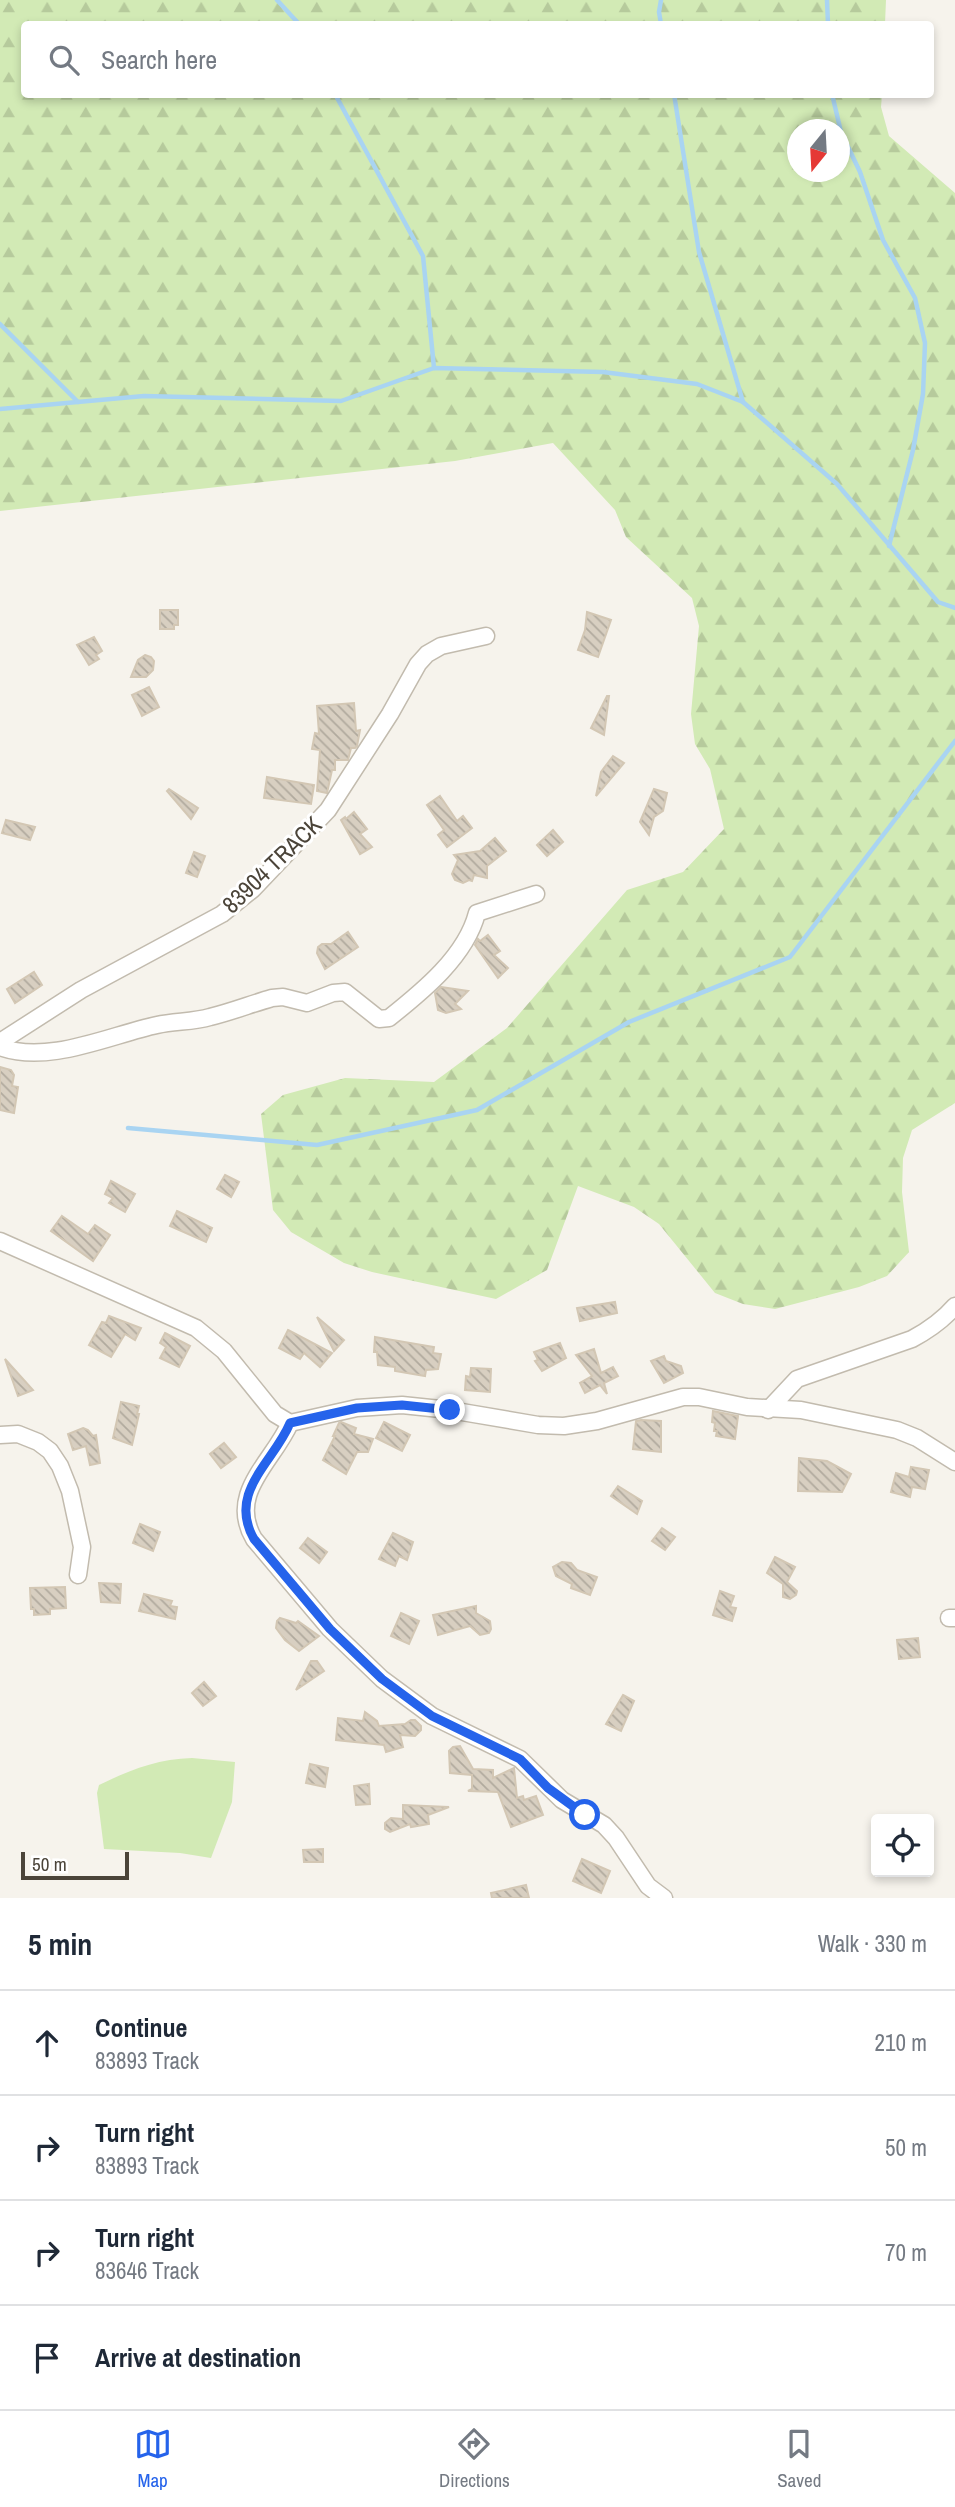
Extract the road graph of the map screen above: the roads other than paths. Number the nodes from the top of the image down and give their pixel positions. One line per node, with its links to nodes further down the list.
1 (486, 636): 3 (street, 83904 TRACK)
2 (536, 894): 3 (street)
3 (0, 1045)
4 (0, 1241): 7 (street)
5 (955, 1306): 6 (street)
6 (768, 1410): 7 (street); 9 (street)
7 (290, 1423): 11 (street)
8 (0, 1435): 10 (street)
9 (955, 1462)
10 (78, 1575)
11 (664, 1898)

